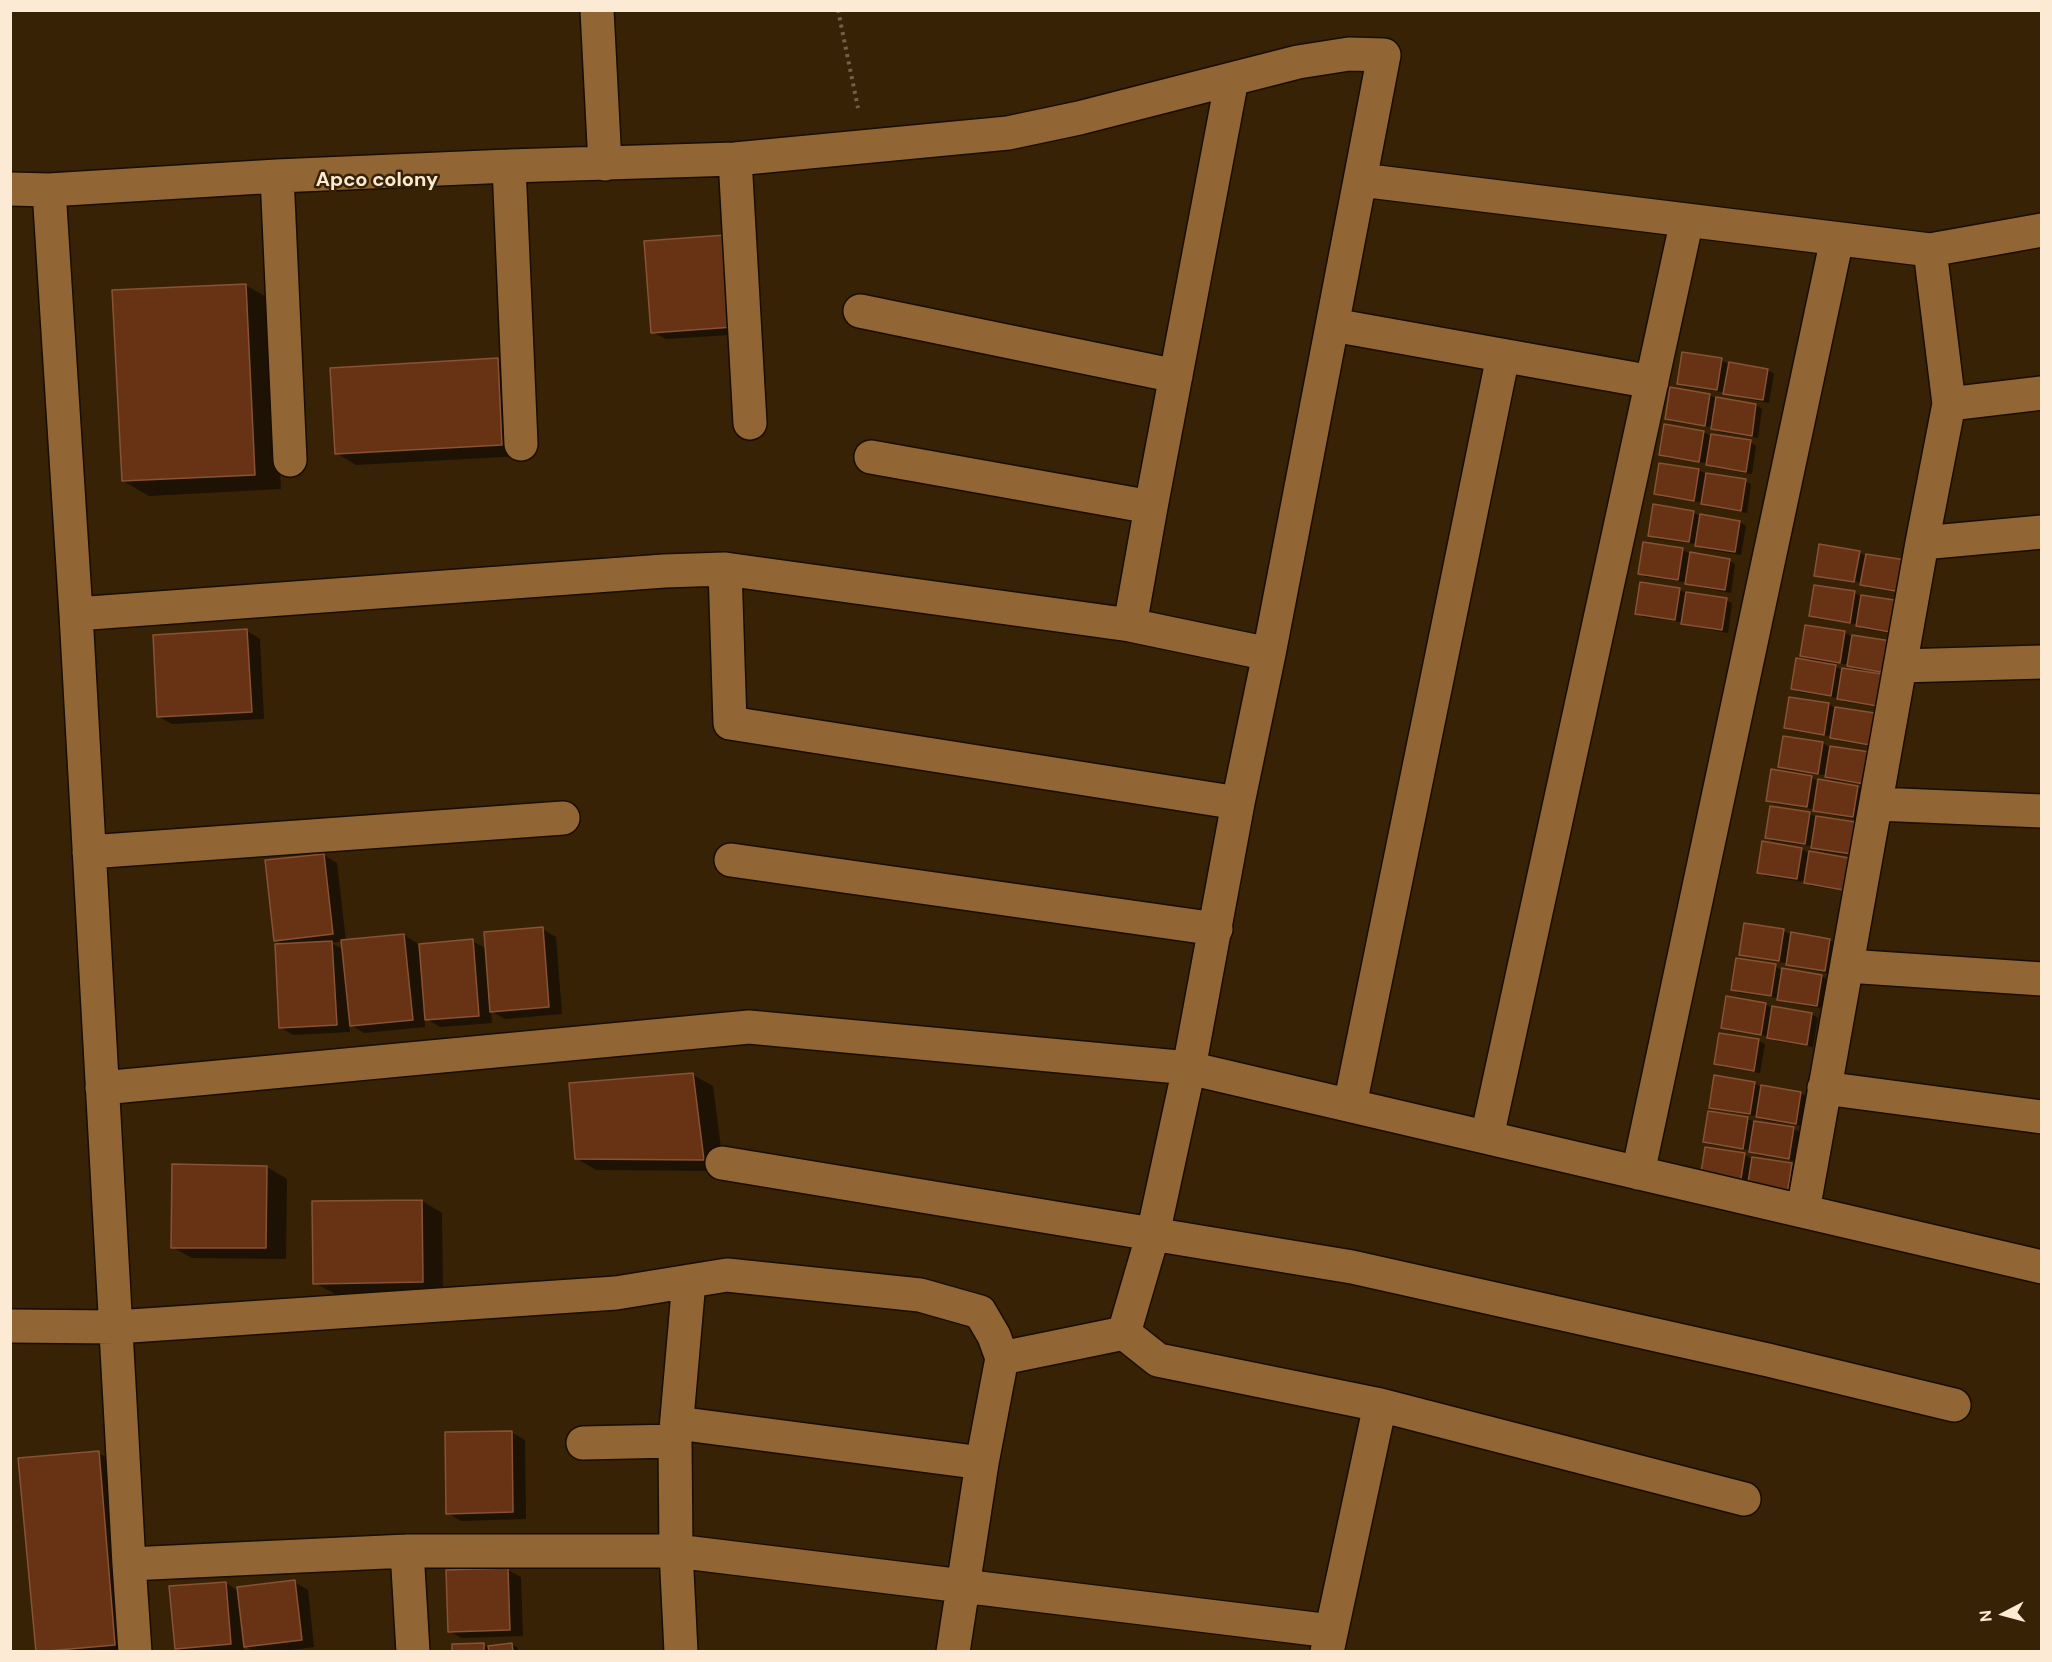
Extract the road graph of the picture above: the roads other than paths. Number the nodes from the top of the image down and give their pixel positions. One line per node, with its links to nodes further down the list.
1 (597, 10): 4 (street)
2 (1233, 79): 3 (street); 7 (street); 17 (street)
3 (735, 159): 4 (street); 21 (street)
4 (605, 164): 5 (street)
5 (509, 166): 6 (street); 22 (street)
6 (277, 176): 9 (street); 24 (street)
7 (1360, 180): 10 (street); 15 (street)
8 (10, 189): 9 (street)
9 (49, 190): 29 (street)
10 (1687, 220): 12 (street); 18 (street)
11 (2042, 230): 13 (street)
12 (1837, 239): 13 (street); 50 (street)
13 (1930, 250): 20 (street)
14 (860, 311): 17 (street)
15 (1333, 325): 16 (street); 31 (street)
16 (1503, 356): 18 (street); 46 (street)
17 (1176, 376): 25 (street)
18 (1652, 382): 48 (street)
19 (2042, 393): 20 (street)
20 (1949, 404): 27 (street)
21 (750, 423)
22 (521, 444)
23 (871, 457): 25 (street)
24 (290, 460)
25 (1151, 507): 30 (street)
26 (2042, 532): 27 (street)
27 (1922, 543): 33 (street)
28 (725, 569): 29 (street); 30 (street); 34 (street)
29 (76, 614): 38 (street)
30 (1130, 625): 31 (street)
31 (1269, 654): 34 (street)
32 (2042, 662): 33 (street)
33 (1900, 666): 35 (street)
34 (1238, 802): 40 (street)
35 (1876, 804): 36 (street); 41 (street)
36 (2042, 811)
37 (563, 818): 38 (street)
38 (89, 852): 44 (street)
39 (731, 860): 40 (street)
40 (1216, 929): 43 (street)
41 (1847, 966): 42 (street); 45 (street)
42 (2042, 979)
43 (1189, 1068): 44 (street); 46 (street); 52 (street)
44 (102, 1088): 56 (street)
45 (1824, 1088): 47 (street); 51 (street)
46 (1350, 1105): 48 (street)
47 (2042, 1117)
48 (1487, 1137): 50 (street)
49 (722, 1163): 52 (street)
50 (1638, 1173): 51 (street)
51 (1803, 1211): 53 (street)
52 (1153, 1234): 57 (street); 60 (street)
53 (2042, 1267)
54 (689, 1281): 56 (street); 58 (street); 61 (street)
55 (10, 1326): 56 (street)
56 (116, 1327): 67 (street)
57 (1125, 1334): 58 (street); 59 (street)
58 (1002, 1358): 63 (street)
59 (1380, 1405): 64 (street); 69 (street)
60 (1954, 1405)
61 (676, 1432): 62 (street); 63 (street); 66 (street)
62 (583, 1443)
63 (981, 1463): 68 (street)
64 (1744, 1499)
65 (407, 1551): 66 (street); 67 (street); 71 (street)
66 (676, 1551): 68 (street); 72 (street)
67 (129, 1564): 70 (street)
68 (964, 1587): 69 (street); 73 (street)
69 (1329, 1641)
70 (135, 1652)
71 (413, 1652)
72 (681, 1652)
73 (953, 1652)

